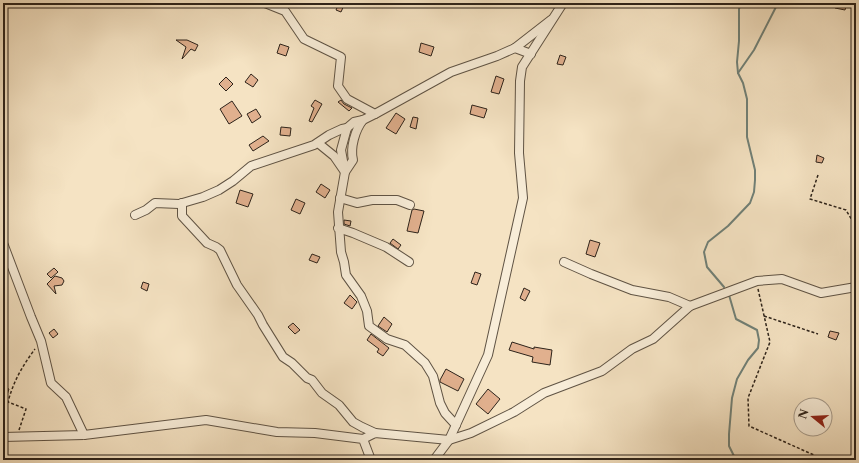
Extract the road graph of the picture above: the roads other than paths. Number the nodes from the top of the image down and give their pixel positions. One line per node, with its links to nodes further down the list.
1 (265, 3): 3 (street)
2 (563, 3): 4 (street)
3 (276, 6): 7 (street)
4 (556, 16): 5 (street); 6 (street)
5 (515, 48): 6 (street); 7 (street)
6 (531, 54): 22 (street)
7 (375, 114): 8 (street)
8 (362, 120): 9 (street); 11 (street)
9 (347, 128): 10 (street); 11 (street)
10 (318, 143): 11 (street); 13 (street)
11 (345, 172): 12 (street)
12 (340, 198): 14 (street); 16 (street)
13 (182, 203): 15 (street); 23 (street)
14 (410, 205)
15 (135, 215)
16 (338, 228): 18 (street); 22 (street)
17 (3, 243): 24 (street)
18 (409, 262)
19 (564, 262): 21 (street)
20 (856, 287): 21 (street)
21 (690, 306): 27 (street)
22 (456, 425): 27 (street)
23 (375, 433): 26 (street); 27 (street)
24 (84, 435): 25 (street); 26 (street)
25 (3, 438)
26 (363, 439): 28 (street)
27 (449, 440): 29 (street)
28 (371, 460)
29 (434, 460)

